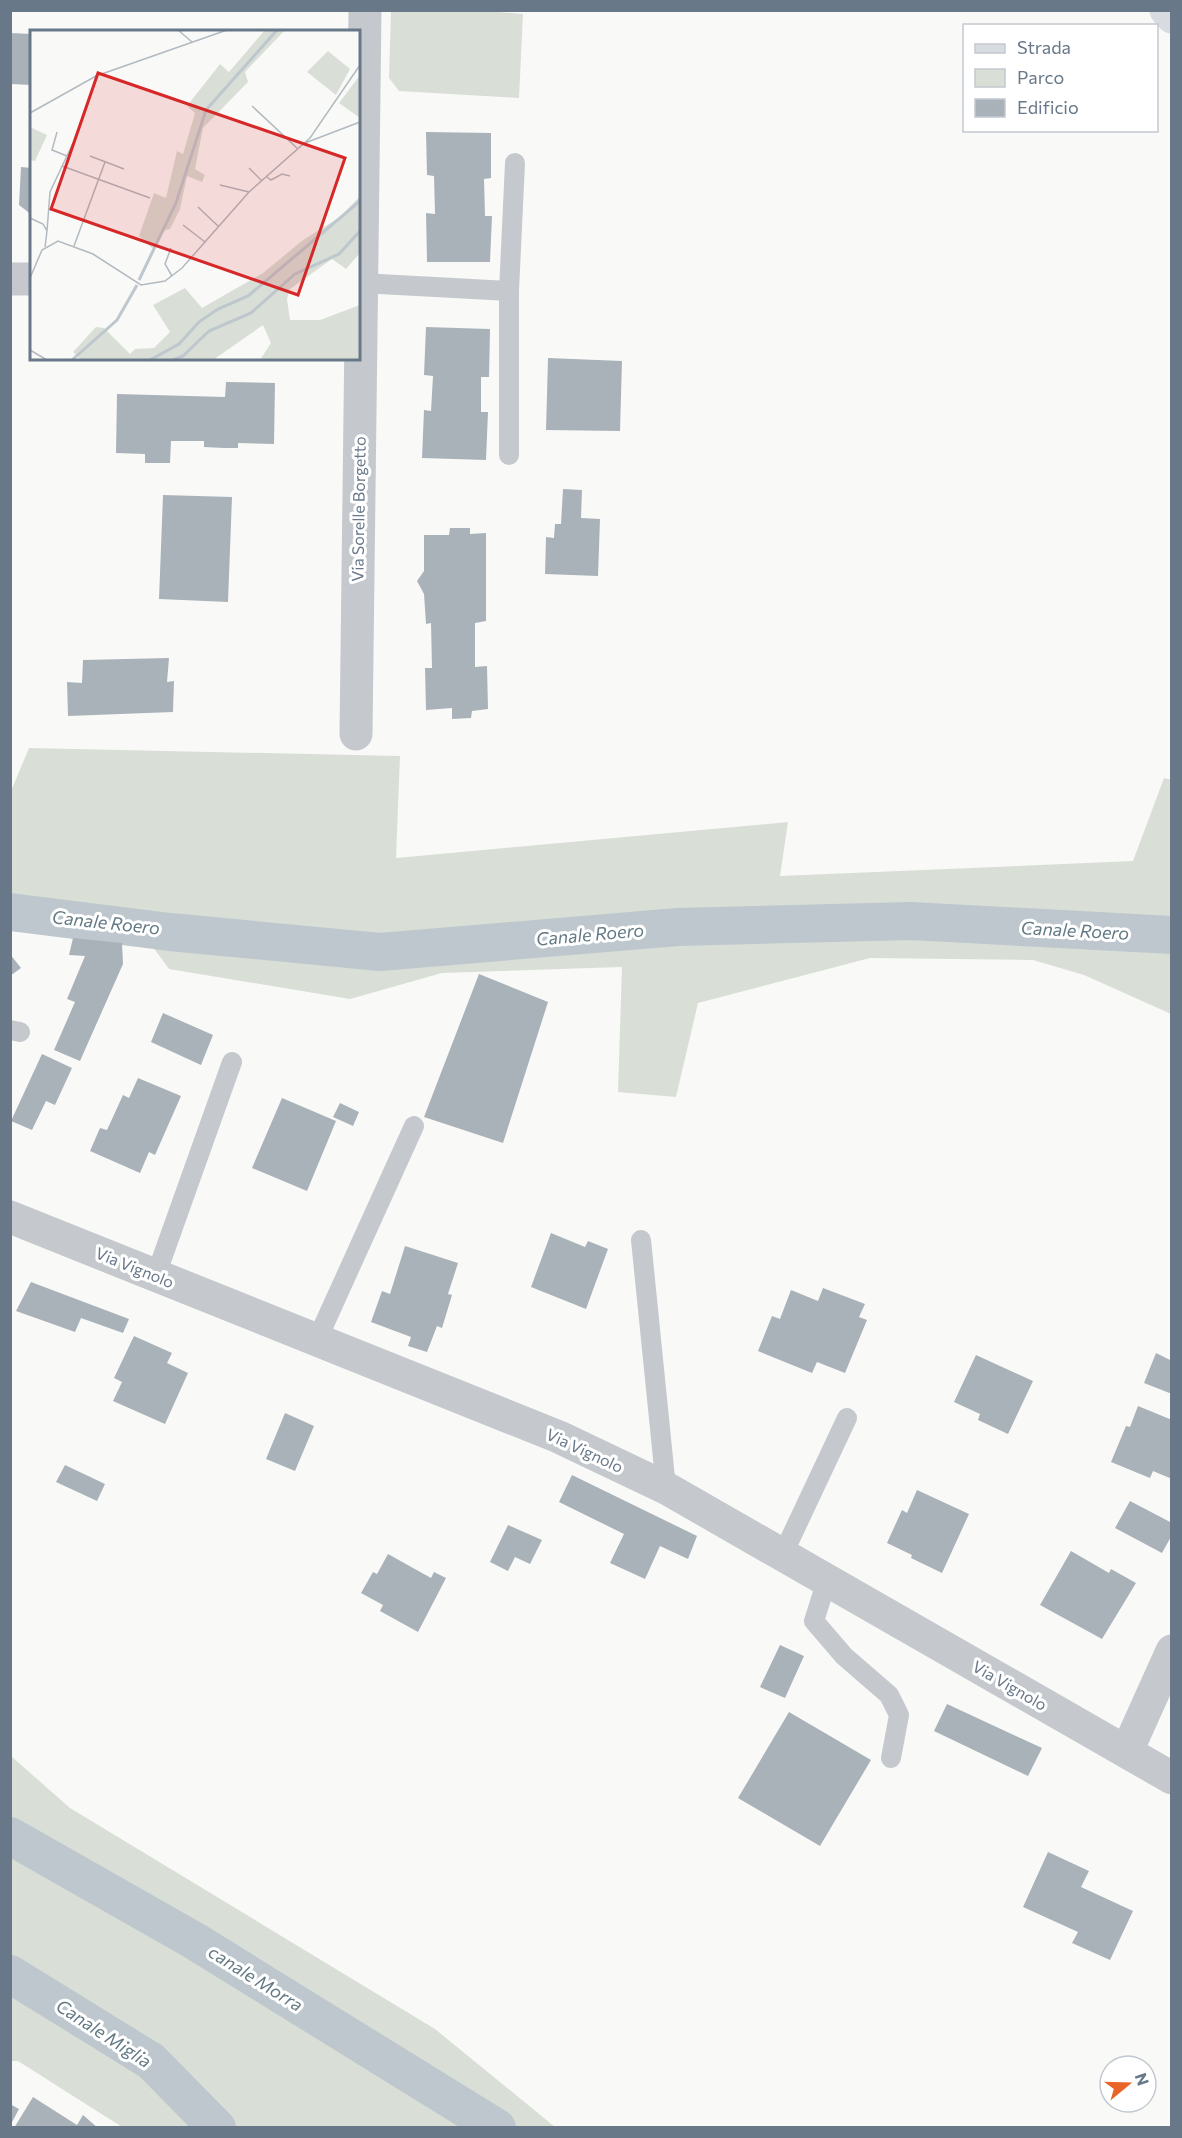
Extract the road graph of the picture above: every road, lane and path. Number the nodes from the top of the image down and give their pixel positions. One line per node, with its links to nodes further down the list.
1 (365, 10): 7 (street, Via Sorelle Borgetto)
2 (1166, 10): 3 (main road)
3 (1172, 17)
4 (515, 163): 8 (lane)
5 (10, 279): 6 (street)
6 (30, 279)
7 (360, 283): 8 (lane)
8 (509, 291): 10 (lane)
9 (359, 360): 11 (street, Via Sorelle Borgetto)
10 (509, 455)
11 (356, 734)
12 (232, 1062): 16 (lane)
13 (414, 1126): 17 (lane)
14 (10, 1216): 16 (street, Via Vignolo)
15 (641, 1240): 19 (lane)
16 (156, 1275): 17 (street, Via Vignolo)
17 (317, 1340): 19 (street, Via Vignolo)
18 (847, 1418): 20 (lane)
19 (666, 1488): 20 (street, Via Vignolo)
20 (783, 1554): 21 (street, Via Vignolo)
21 (827, 1580): 23 (street, Via Vignolo); 24 (lane)
22 (1172, 1651): 23 (street)
23 (1127, 1751): 25 (street, Via Vignolo)
24 (891, 1758)
25 (1172, 1778)

